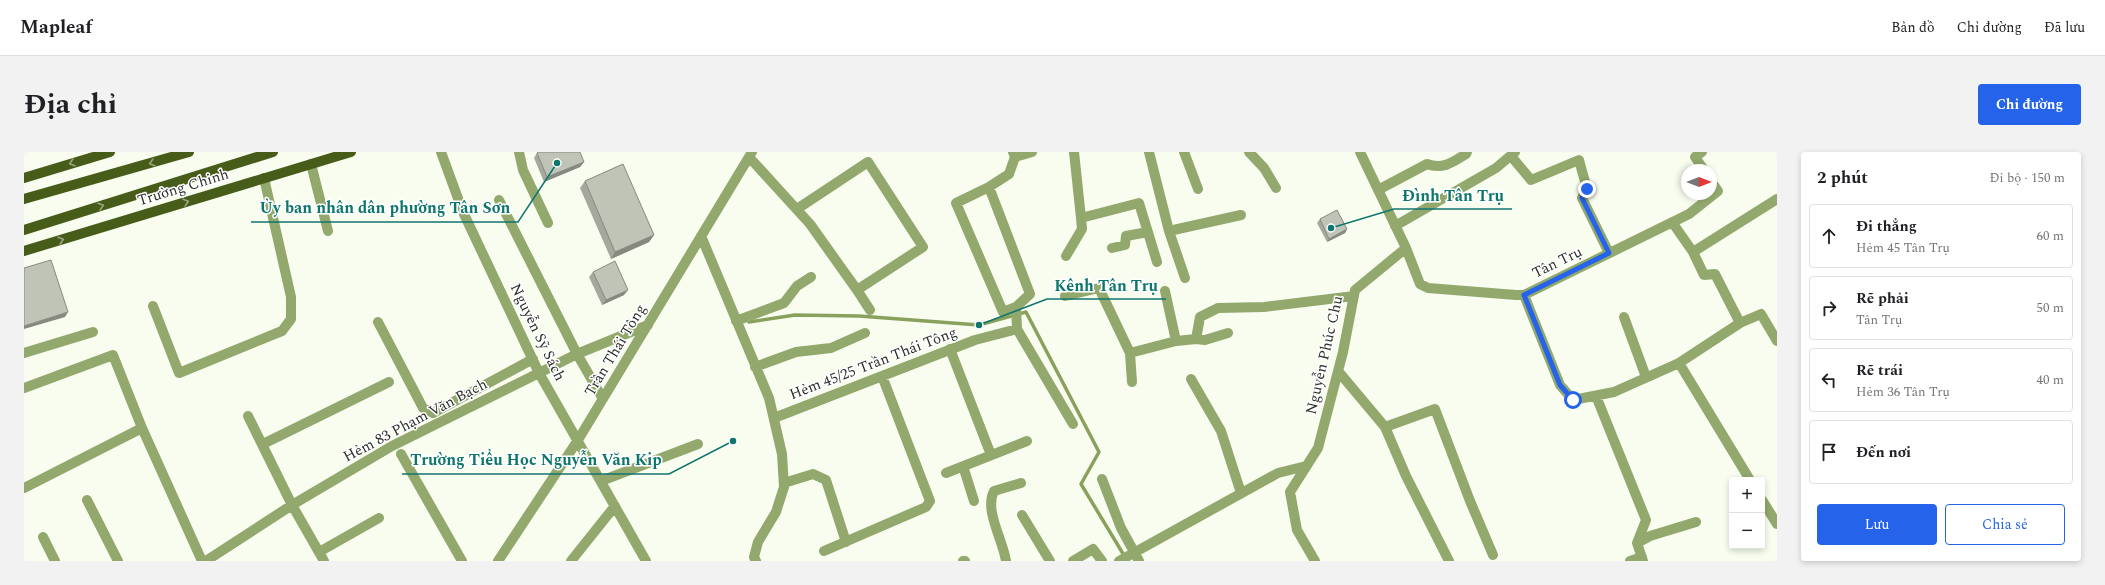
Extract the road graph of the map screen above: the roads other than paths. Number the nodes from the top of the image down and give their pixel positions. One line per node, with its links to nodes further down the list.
1 (110, 152): 20 (main road, one-way to 20)
2 (189, 152): 26 (main road, one-way to 26)
3 (272, 152): 36 (main road, Trường Chinh, one-way to 3)
4 (351, 152): 18 (main road, Trường Chinh)
5 (441, 152): 74 (street, Nguyễn Sỹ Sách)
6 (518, 152): 34 (street)
7 (1032, 152): 17 (street)
8 (1074, 152): 32 (street)
9 (1149, 152): 38 (street)
10 (1184, 152): 24 (street)
11 (1249, 152): 23 (street)
12 (1360, 152): 25 (street)
13 (1467, 152): 25 (street)
14 (1702, 152): 19 (street)
15 (1513, 154): 35 (street); 45 (street)
16 (751, 155): 30 (street); 40 (street, Trần Thái Tông)
17 (1014, 155): 22 (street)
18 (311, 164): 21 (main road, Trường Chinh); 37 (street)
19 (1700, 164)
20 (24, 178)
21 (264, 178): 43 (main road, Trường Chinh, one-way to 21); 55 (street)
22 (989, 186): 56 (street); 56 (street)
23 (1276, 188)
24 (1198, 189)
25 (1378, 190): 35 (street)
26 (24, 199)
27 (1777, 199): 44 (street)
28 (499, 200): 73 (street)
29 (1706, 200): 33 (street, Tân Trụ)
30 (797, 209): 50 (street); 50 (street)
31 (1241, 215): 38 (street)
32 (1081, 218): 39 (street); 46 (street)
33 (1672, 222): 44 (street); 45 (street, Tân Trụ)
34 (548, 224)
35 (1395, 226): 42 (street)
36 (24, 230)
37 (328, 231)
38 (1169, 231): 49 (street)
39 (1148, 232): 41 (street); 47 (street)
40 (701, 236): 59 (street); 62 (street, Trần Thái Tông)
41 (1112, 248)
42 (1406, 248): 52 (street, Tân Trụ); 54 (street, Nguyễn Phúc Chu)
43 (24, 251)
44 (1693, 252): 61 (street)
45 (1609, 253): 52 (street, Tân Trụ)
46 (1066, 256)
47 (1158, 262)
48 (811, 277): 59 (street)
49 (1185, 278)
50 (857, 290): 57 (street)
51 (1165, 291): 68 (street)
52 (1524, 295): 85 (street)
53 (1065, 296): 72 (street)
54 (1354, 296): 67 (street); 77 (street, Nguyễn Phúc Chu)
55 (153, 306)
56 (1016, 307): 63 (street)
57 (870, 310)
58 (1624, 318): 80 (street)
59 (736, 321): 76 (street)
60 (378, 322): 74 (street)
61 (1740, 323): 69 (street); 75 (street)
62 (648, 325): 73 (street, Hẻm 83 Phạm Văn Bạch); 86 (street, Trần Thái Tông)
63 (1017, 329): 70 (street, Hẻm 45/25 Trần Thái Tông); 89 (street)
64 (93, 332): 71 (street)
65 (864, 333): 76 (street)
66 (1228, 333): 67 (street)
67 (1196, 339): 68 (street)
68 (1176, 341): 72 (street)
69 (1777, 341)
70 (950, 349): 79 (street, Hẻm 45/25 Trần Thái Tông); 97 (street)
71 (24, 353)
72 (1130, 353): 83 (street)
73 (577, 354): 78 (street, Hẻm 83 Phạm Văn Bạch); 86 (street)
74 (533, 359): 78 (street, Nguyễn Sỹ Sách)
75 (1679, 364): 80 (street); 101 (street)
76 (755, 367): 88 (street)
77 (1338, 370): 90 (street); 99 (street, Nguyễn Phúc Chu)
78 (539, 373): 92 (street, Nguyễn Sỹ Sách); 110 (street, Hẻm 83 Phạm Văn Bạch)
79 (882, 376): 88 (street, Hẻm 45/25 Trần Thái Tông); 118 (street)
80 (1646, 377): 85 (street)
81 (1191, 379): 107 (street)
82 (390, 382): 94 (street)
83 (1132, 382)
84 (24, 388): 91 (street)
85 (1596, 396): 119 (street)
86 (603, 399): 92 (street, Trần Thái Tông)
87 (248, 416): 94 (street)
88 (774, 418): 104 (street)
89 (1073, 424)
90 (1385, 427): 122 (street); 141 (street)
91 (142, 428): 106 (street); 127 (street)
92 (578, 440): 103 (street, Nguyễn Sỹ Sách); 131 (street, Trần Thái Tông)
93 (1027, 441): 97 (street)
94 (262, 444): 110 (street)
95 (698, 444): 103 (street)
96 (401, 454): 130 (street)
97 (991, 455): 98 (street)
98 (963, 466): 100 (street); 109 (street)
99 (1306, 466): 107 (street); 140 (street, Nguyễn Phúc Chu)
100 (946, 473)
101 (1748, 477)
102 (1102, 479): 123 (street)
103 (601, 481): 112 (street, Nguyễn Sỹ Sách)
104 (784, 483): 118 (street); 134 (street)
105 (1021, 483): 135 (street)
106 (24, 488)
107 (1241, 493): 123 (street)
108 (87, 500): 126 (street)
109 (974, 501)
110 (292, 505): 120 (street); 128 (street, Hẻm 83 Phạm Văn Bạch)
111 (1765, 505): 116 (street)
112 (615, 506): 132 (street); 133 (street, Nguyễn Sỹ Sách)
113 (1022, 515): 136 (street)
114 (379, 518): 120 (street)
115 (1696, 522): 119 (street)
116 (1777, 524)
117 (43, 537): 125 (street)
118 (846, 542): 121 (street)
119 (1637, 543): 124 (street)
120 (319, 552): 129 (street)
121 (824, 552)
122 (1493, 555)
123 (1134, 556): 139 (street)
124 (1642, 559): 142 (street)
125 (55, 561)
126 (118, 561)
127 (202, 561)
128 (206, 561)
129 (324, 561)
130 (462, 561)
131 (498, 561)
132 (571, 561)
133 (646, 561)
134 (756, 561)
135 (1006, 561)
136 (1050, 561)
137 (1073, 561): 138 (street)
138 (1102, 561)
139 (1119, 561)
140 (1315, 561)
141 (1449, 561)
142 (1630, 561)

